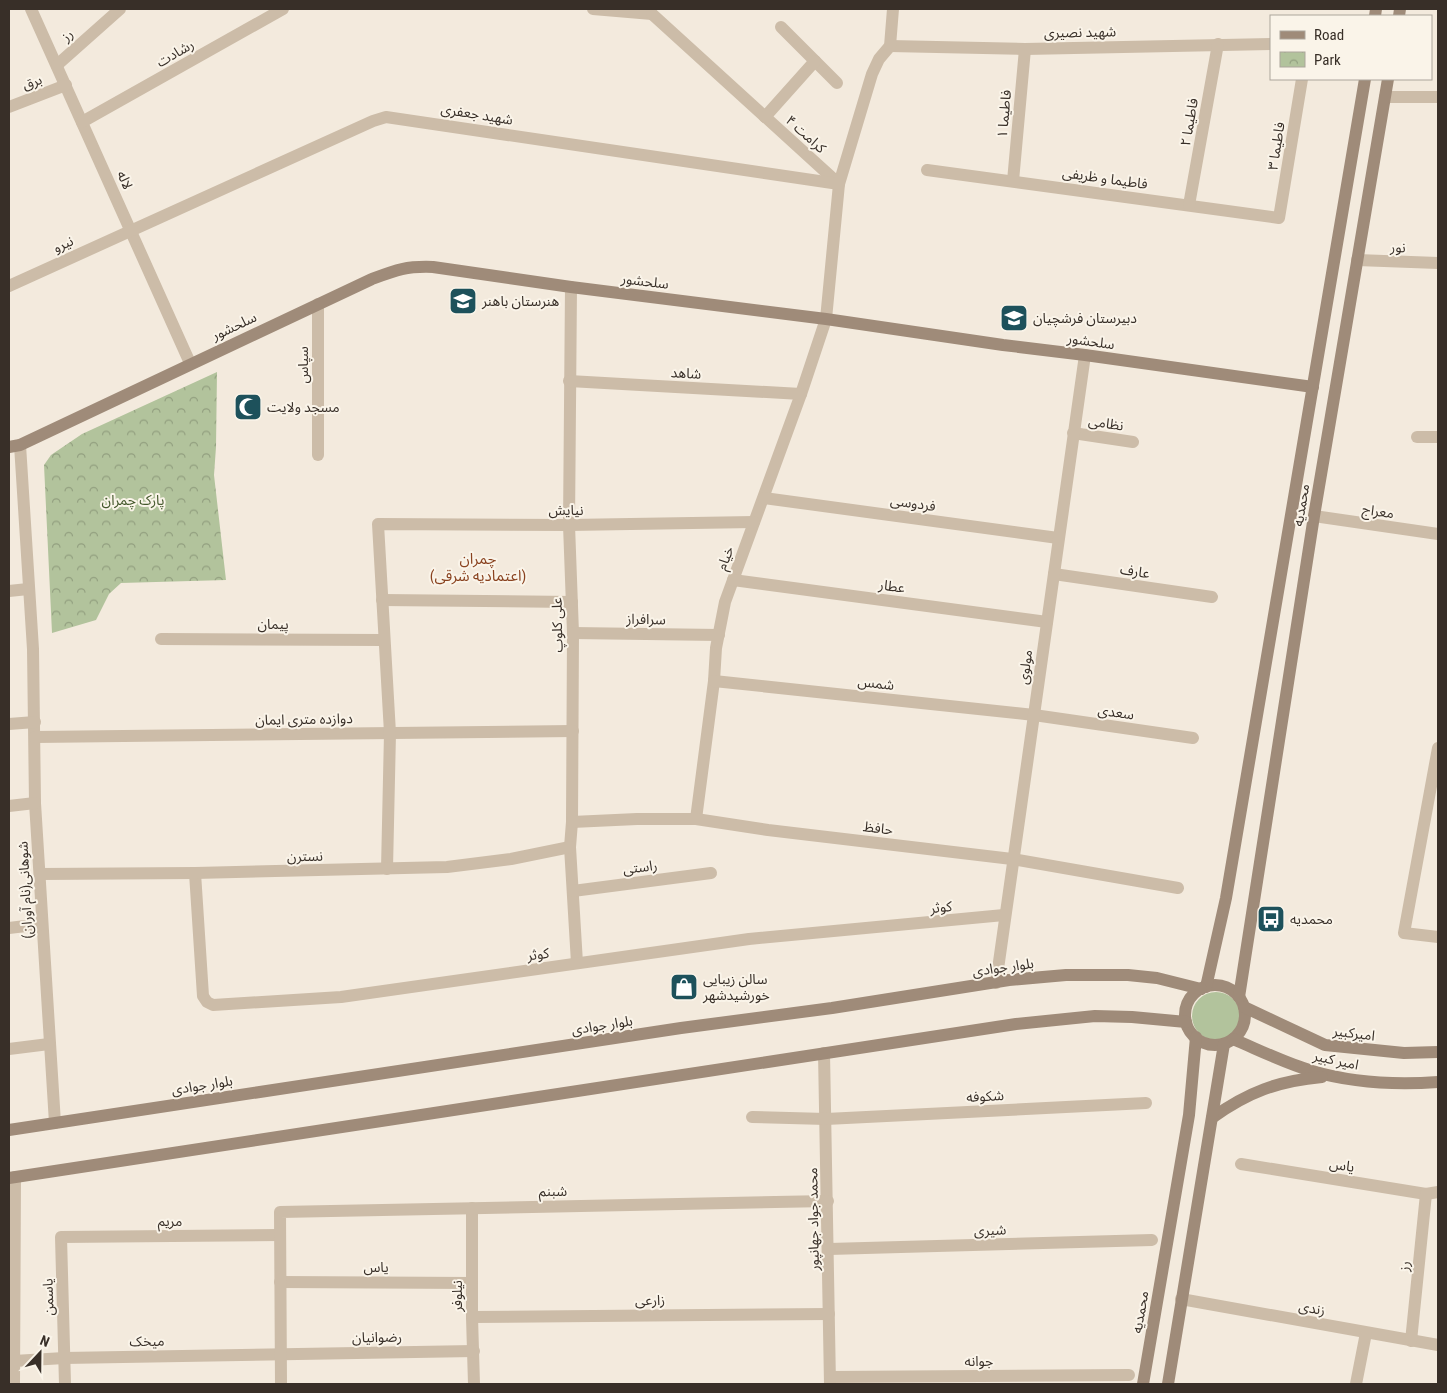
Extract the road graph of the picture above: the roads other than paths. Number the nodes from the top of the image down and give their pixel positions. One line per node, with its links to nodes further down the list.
1 (31, 9): 13 (street, لاله)
2 (120, 9): 13 (street, رز)
3 (282, 9): 23 (street, رشادت)
4 (593, 9): 6 (street)
5 (893, 9): 10 (street)
6 (657, 12): 22 (street, کرامت ۴)
7 (781, 27): 12 (street)
8 (1218, 44): 9 (street, شهید نصیری); 11 (street, شهید نصیری); 27 (street, فاطیما ۲)
9 (1270, 44)
10 (890, 46): 11 (street, شهید نصیری); 26 (street)
11 (1024, 49): 25 (street, فاطیما ۱)
12 (815, 61): 17 (street); 22 (street)
13 (56, 65): 18 (street, لاله)
14 (1302, 80): 28 (street, ۳ فاطیما)
15 (1365, 80): 39 (street, محمدیه)
16 (1388, 80): 19 (street, محمدیه)
17 (837, 82)
18 (66, 86): 21 (street, برق); 23 (street, لاله)
19 (1385, 97): 20 (street); 30 (street, محمدیه)
20 (1438, 97)
21 (9, 107)
22 (764, 116): 26 (street, کرامت ۴)
23 (82, 122): 29 (street, لاله)
24 (927, 170): 25 (street, فاطیما و ظریفی)
25 (1012, 181): 27 (street, فاطیما و ظریفی)
26 (839, 184): 29 (street, شهید جعفری); 35 (street)
27 (1189, 205): 28 (street, فاطیما و ظریفی)
28 (1279, 218)
29 (131, 230): 32 (street, نیرو); 37 (street, لاله)
30 (1357, 260): 31 (street, نور); 48 (street, محمدیه)
31 (1438, 263)
32 (9, 286)
33 (571, 286): 34 (street, سلحشور); 35 (street, سلحشور); 38 (street, علی کلوپ)
34 (318, 304): 37 (street, سلحشور); 46 (street, سپاس)
35 (826, 319): 36 (street, سلحشور); 40 (street, خیام)
36 (1085, 355): 39 (street, سلحشور); 41 (street, مولوی)
37 (190, 364): 45 (street, سلحشور)
38 (569, 381): 40 (street, شاهد); 50 (street, علی کلوپ)
39 (1313, 388): 93 (street, محمدیه)
40 (801, 394): 47 (street, خیام)
41 (1073, 433): 44 (street, نظامی); 52 (street, مولوی)
42 (1417, 437): 43 (street)
43 (1438, 437)
44 (1133, 442)
45 (14, 446): 55 (street, شوهانی(نام آوران))
46 (318, 455)
47 (764, 498): 49 (street, خیام); 52 (street, فردوسی)
48 (1314, 516): 51 (street, معراج); 94 (street, محمدیه)
49 (754, 522): 50 (street, نیایش); 54 (street, خیام)
50 (569, 525): 58 (street, نیایش); 59 (street, علی کلوپ)
51 (1438, 534)
52 (1058, 538): 53 (street, مولوی)
53 (1054, 574): 57 (street, عارف); 60 (street, مولوی)
54 (732, 580): 60 (street, عطار); 62 (street, خیام)
55 (28, 588): 56 (street); 67 (street, شوهانی(نام آوران))
56 (9, 591)
57 (1212, 597)
58 (382, 600): 59 (street); 64 (street)
59 (572, 602): 61 (street, علی کلوپ)
60 (1047, 622): 66 (street, مولوی)
61 (573, 633): 62 (street, سرافراز); 69 (street, علی کلوپ)
62 (719, 635): 65 (street, خیام)
63 (161, 639): 64 (street, پیمان)
64 (384, 640): 70 (street)
65 (714, 681): 66 (street, شمس); 77 (street, خیام)
66 (1034, 715): 72 (street, سعدی); 80 (street, مولوی)
67 (35, 722): 68 (street); 71 (street, شوهانی(نام آوران))
68 (9, 724)
69 (573, 731): 70 (street, دوازده متری ایمان); 78 (street, علی کلوپ)
70 (390, 733): 71 (street, دوازده متری ایمان); 81 (street)
71 (35, 737): 75 (street, شوهانی(نام آوران))
72 (1193, 738)
73 (1438, 748): 74 (street)
74 (1434, 798): 90 (street)
75 (35, 803): 76 (street); 84 (street, شوهانی(نام آوران))
76 (9, 806)
77 (696, 819): 78 (street, حافظ); 80 (street, حافظ)
78 (572, 822): 79 (street, علی کلوپ)
79 (570, 847): 81 (street, نسترن); 86 (street, علی کلوپ)
80 (1012, 859): 85 (street, حافظ); 87 (street, مولوی)
81 (387, 869): 82 (street, نسترن)
82 (195, 873): 84 (street, نسترن); 91 (street, کوثر)
83 (712, 873): 86 (street, راستی)
84 (40, 874): 88 (street, شوهانی(نام آوران))
85 (1178, 888)
86 (573, 891): 91 (street, علی کلوپ)
87 (1004, 915): 91 (street, کوثر); 92 (street, مولوی)
88 (42, 924): 89 (street); 98 (street, شوهانی(نام آوران))
89 (9, 928)
90 (1438, 937)
91 (578, 963)
92 (996, 983): 93 (street, بلوار جوادی); 108 (street, بلوار جوادی)
93 (1203, 988): 94 (street); 95 (street)
94 (1242, 1002): 97 (street); 100 (street, امیرکبیر)
95 (1186, 1022): 96 (street); 101 (street)
96 (1196, 1038): 97 (street); 137 (street, محمدیه)
97 (1229, 1041): 102 (street, امیر کبیر); 106 (street)
98 (49, 1044): 99 (street); 108 (street, شوهانی(نام آوران))
99 (9, 1049)
100 (1438, 1052)
101 (824, 1053): 107 (street, محمد جواد جهانپور); 111 (street)
102 (1332, 1076): 103 (street, امیر کبیر); 106 (street)
103 (1438, 1082)
104 (1146, 1103): 107 (street, شکوفه)
105 (752, 1117): 107 (street, شکوفه)
106 (1212, 1118): 121 (street)
107 (826, 1119): 113 (street, محمد جواد جهانپور)
108 (55, 1123): 109 (street, بلوار جوادی)
109 (9, 1130)
110 (1240, 1164): 112 (street, یاس)
111 (12, 1177): 130 (street)
112 (1432, 1193): 125 (street, رز)
113 (828, 1201): 114 (street, شبنم); 118 (street, محمد جواد جهانپور)
114 (472, 1208): 115 (street, شبنم); 120 (street, نیلوفر)
115 (280, 1235): 116 (street, مریم); 119 (street)
116 (61, 1237): 129 (street, یاسمن)
117 (1152, 1240): 118 (street, شیری)
118 (829, 1249): 122 (street, محمد جواد جهانپور)
119 (280, 1282): 120 (street, یاس); 128 (street)
120 (472, 1283): 123 (street, نیلوفر)
121 (1181, 1299): 124 (street, زندی); 138 (street)
122 (829, 1314): 123 (street, زارعی); 132 (street, محمد جواد جهانپور)
123 (472, 1317): 127 (street, نیلوفر)
124 (1366, 1333): 125 (street, زندی); 139 (street)
125 (1411, 1341): 126 (street, زندی)
126 (1438, 1346)
127 (474, 1351): 128 (street, رضوانیان); 136 (street, نیلوفر)
128 (281, 1353): 129 (street, میخک); 135 (street)
129 (64, 1358): 130 (street, میخک); 134 (street, یاسمن)
130 (14, 1361): 133 (street)
131 (1128, 1375): 132 (street, جوانه)
132 (830, 1381)
133 (14, 1384)
134 (65, 1384)
135 (281, 1384)
136 (474, 1384)
137 (1143, 1384)
138 (1168, 1384)
139 (1356, 1384)

